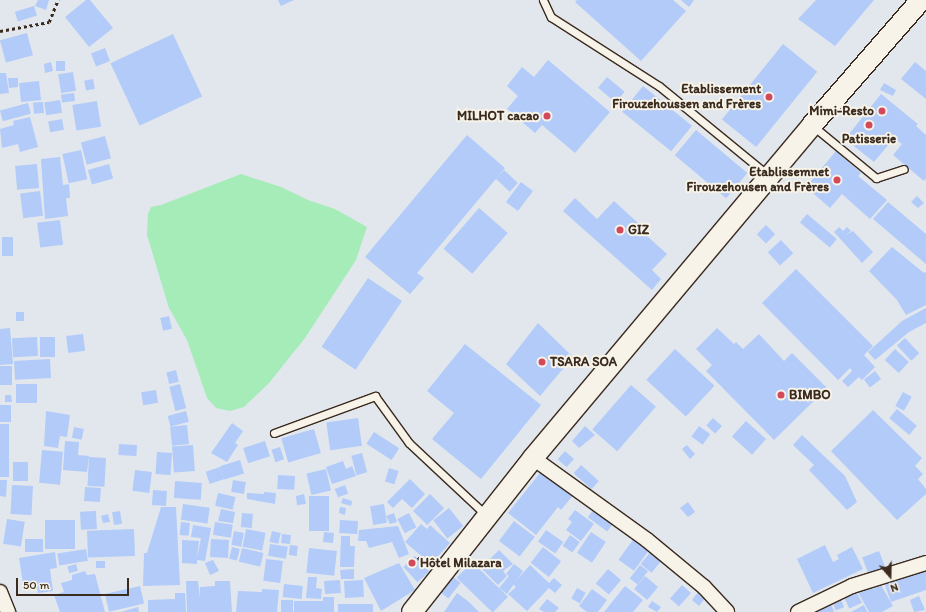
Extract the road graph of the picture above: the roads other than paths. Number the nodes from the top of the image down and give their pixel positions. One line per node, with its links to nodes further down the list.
1 (543, 0): 5 (lane)
2 (921, 0): 3 (main road)
3 (812, 125): 4 (lane); 5 (main road)
4 (904, 169)
5 (770, 177): 7 (main road)
6 (274, 433): 8 (lane)
7 (533, 458): 8 (main road); 13 (street)
8 (488, 517): 12 (main road)
9 (926, 563): 14 (street)
10 (0, 592): 11 (street)
11 (8, 612)
12 (412, 612)
13 (727, 612)
14 (798, 612)

